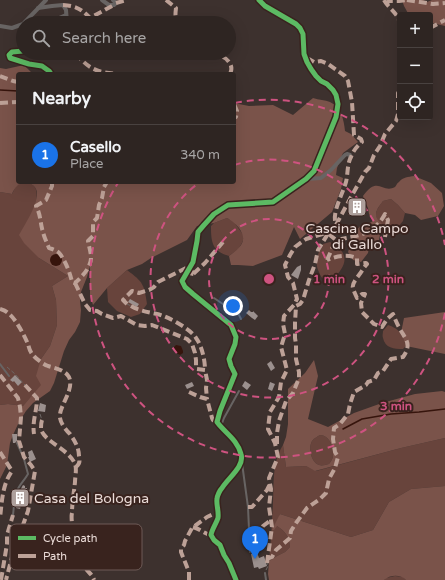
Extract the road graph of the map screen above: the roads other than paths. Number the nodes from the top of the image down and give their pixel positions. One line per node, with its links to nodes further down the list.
1 (46, 0): 5 (street)
2 (102, 0): 3 (street)
3 (114, 0)
4 (259, 0): 15 (street)
5 (38, 8): 6 (street); 7 (street)
6 (66, 15)
7 (31, 16)
8 (0, 26): 9 (street)
9 (16, 26)
10 (16, 52): 11 (street)
11 (16, 60)
12 (16, 60): 13 (street)
13 (50, 72)
14 (350, 157): 15 (street)
15 (306, 179): 21 (street)
16 (214, 298): 17 (lane)
17 (241, 319)
18 (0, 364): 19 (lane)
19 (9, 376)
20 (239, 391): 21 (lane)
21 (221, 426): 23 (street)
22 (17, 443): 24 (lane)
23 (242, 462): 25 (lane); 27 (street)
24 (13, 515)
25 (250, 552)
26 (265, 573): 28 (lane)
27 (236, 580)
28 (266, 580)

